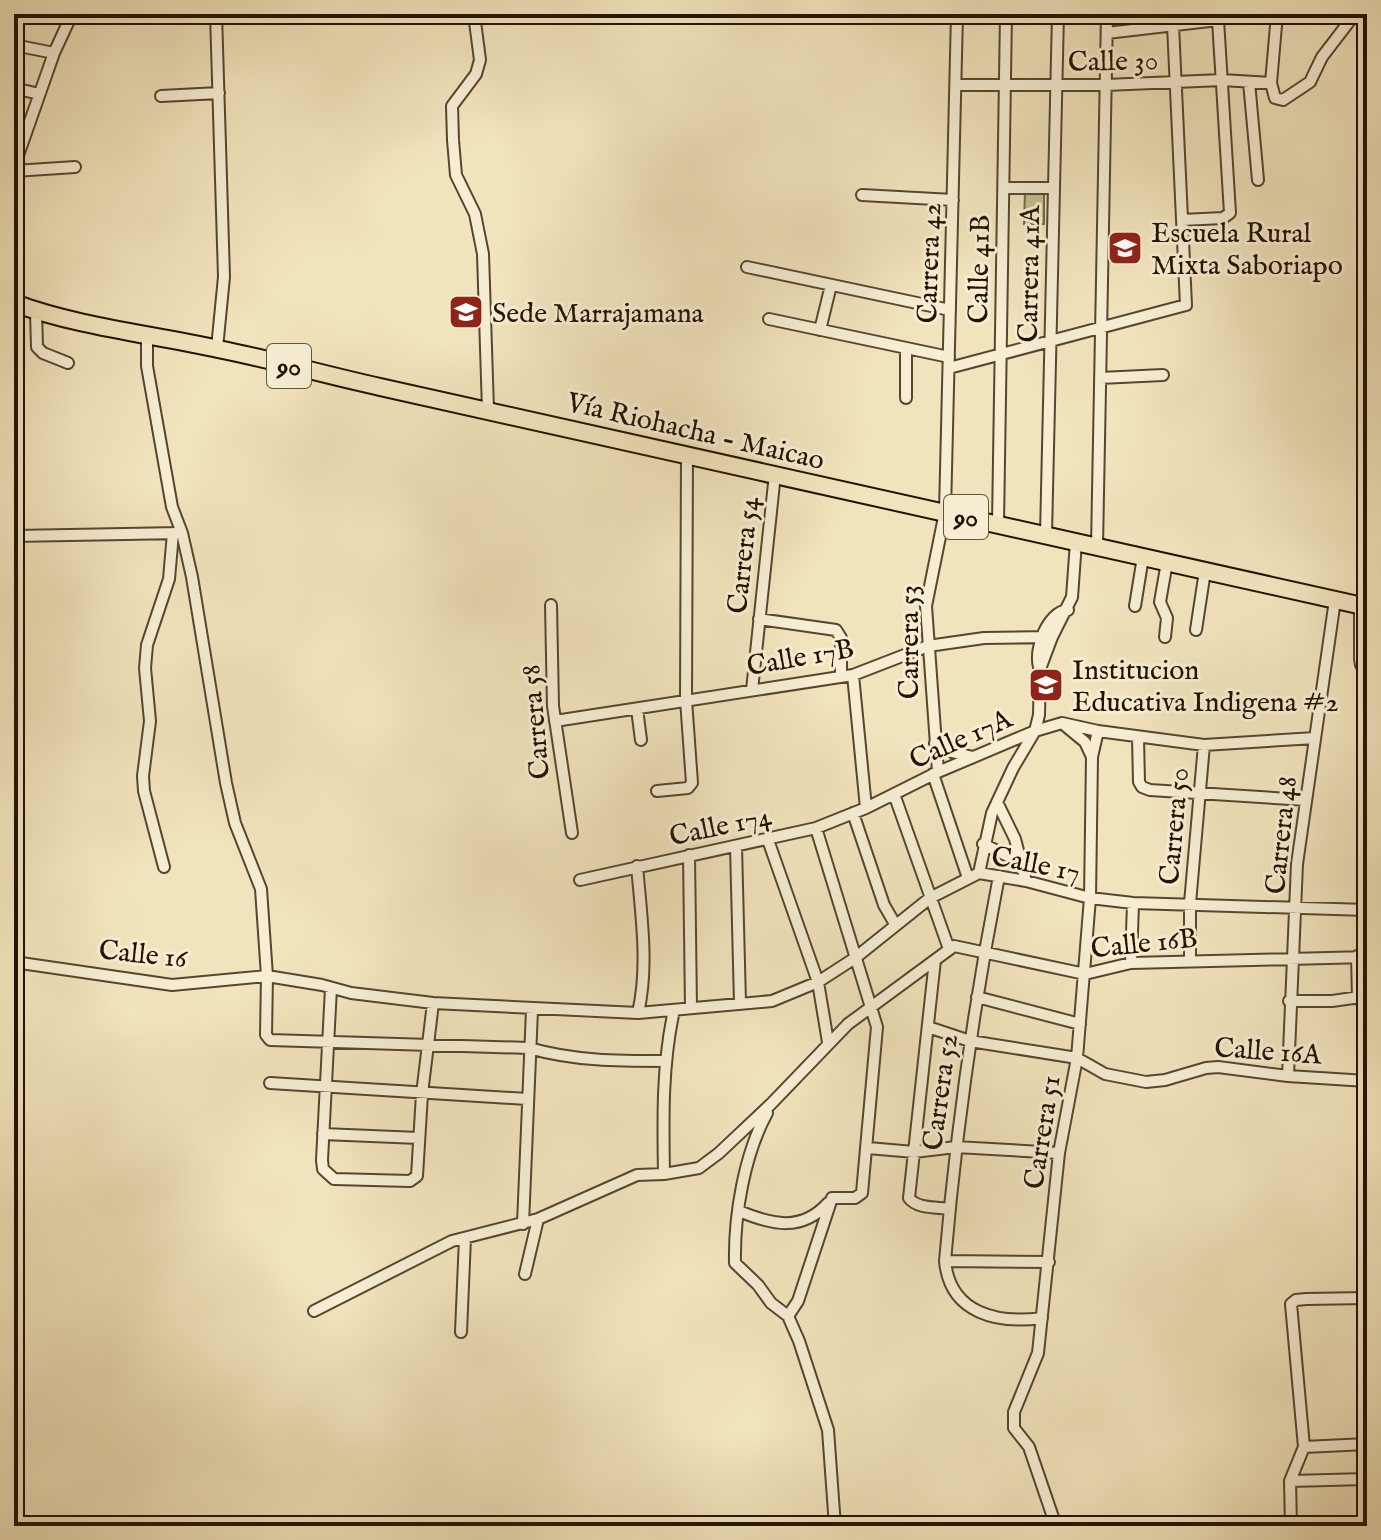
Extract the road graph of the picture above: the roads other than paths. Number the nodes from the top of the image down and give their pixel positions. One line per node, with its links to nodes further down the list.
1 (55, 14): 10 (street)
2 (216, 14): 24 (street)
3 (474, 14): 54 (street)
4 (957, 14): 19 (street, Carrera 42)
5 (1006, 14): 20 (street, Calle 41B)
6 (1058, 14): 21 (street, Carrera 41A)
7 (1107, 14): 12 (street)
8 (1277, 14): 18 (street)
9 (1355, 14): 18 (street, Calle 30)
10 (71, 16): 14 (street)
11 (1173, 25): 12 (street); 15 (street); 17 (street)
12 (1107, 33): 22 (street)
13 (14, 45): 14 (street)
14 (54, 53): 25 (street)
15 (1222, 80): 16 (street, Calle 30); 17 (street, Calle 30); 35 (street)
16 (1249, 82): 18 (street, Calle 30); 30 (street)
17 (1176, 83): 22 (street, Calle 30); 35 (street)
18 (1271, 83)
19 (956, 85): 20 (street, Calle 30); 34 (street, Carrera 42)
20 (1005, 85): 21 (street, Calle 30); 31 (street, Calle 41B)
21 (1056, 85): 22 (street, Calle 30); 32 (street, Carrera 41A)
22 (1106, 85): 42 (street)
23 (14, 88): 25 (street)
24 (219, 93): 26 (street); 46 (street)
25 (39, 94): 27 (street)
26 (161, 96)
27 (18, 138): 29 (street)
28 (75, 167): 29 (street)
29 (14, 169)
30 (1258, 180)
31 (1004, 188): 32 (street); 48 (street, Calle 41B)
32 (1054, 188): 45 (street, Carrera 41A)
33 (862, 195): 34 (street)
34 (953, 200): 39 (street, Carrera 42)
35 (1182, 220): 42 (street)
36 (747, 267): 37 (street)
37 (831, 285): 39 (street); 43 (street)
38 (14, 303): 40 (highway, Vía Riohacha - Maicao / 90)
39 (950, 310): 50 (street, Carrera 42)
40 (36, 311): 44 (highway, Vía Riohacha - Maicao / 90); 49 (street)
41 (769, 319): 43 (street)
42 (1101, 328): 45 (street); 52 (street)
43 (820, 330): 47 (street)
44 (147, 336): 46 (highway, Vía Riohacha - Maicao / 90); 59 (street)
45 (1051, 341): 48 (street); 60 (street, Carrera 41A)
46 (217, 348): 54 (highway, Vía Riohacha - Maicao / 90)
47 (906, 348): 50 (street); 53 (street)
48 (1000, 354): 50 (street); 58 (street, Calle 41B)
49 (68, 363)
50 (949, 363): 57 (street, Carrera 42)
51 (1163, 375): 52 (street)
52 (1100, 378): 63 (street)
53 (906, 398)
54 (488, 410): 55 (highway, Vía Riohacha - Maicao / 90)
55 (687, 454): 56 (highway, Vía Riohacha - Maicao / 90); 80 (street)
56 (775, 474): 57 (highway, Vía Riohacha - Maicao / 90); 71 (street, Carrera 54)
57 (945, 512): 58 (highway, Vía Riohacha - Maicao / 90); 75 (street, Carrera 53)
58 (998, 524): 60 (highway, Vía Riohacha - Maicao / 90)
59 (178, 533): 61 (street); 111 (street); 133 (street)
60 (1046, 535): 62 (highway, Vía Riohacha - Maicao / 90)
61 (14, 536)
62 (1076, 542): 63 (highway, Vía Riohacha - Maicao / 90); 73 (street)
63 (1097, 547): 64 (highway, Vía Riohacha - Maicao / 90)
64 (1143, 557): 65 (highway, Vía Riohacha - Maicao / 90); 69 (street)
65 (1167, 562): 66 (highway, Vía Riohacha - Maicao / 90); 74 (street)
66 (1205, 571): 67 (highway, Vía Riohacha - Maicao / 90); 72 (street)
67 (1335, 600): 70 (highway, Vía Riohacha - Maicao / 90); 87 (street, Carrera 48)
68 (551, 605): 82 (street, Carrera 58)
69 (1135, 606)
70 (1364, 607): 76 (street)
71 (759, 619): 78 (street); 79 (street, Carrera 54)
72 (1196, 630)
73 (1047, 637): 75 (street, Calle 17B); 84 (street)
74 (1165, 637)
75 (928, 646): 77 (street, Calle 17B); 89 (street, Carrera 53)
76 (1367, 668)
77 (853, 675): 78 (street, Calle 17B); 101 (street, Carrera 53)
78 (841, 676): 79 (street, Calle 17B)
79 (752, 690): 80 (street, Calle 17B)
80 (686, 700): 81 (street, Calle 17B); 96 (street)
81 (637, 709): 82 (street, Calle 17B); 88 (street)
82 (555, 721): 104 (street, Carrera 58)
83 (1062, 723): 84 (street, Calle 17A); 85 (street, Calle 17A); 93 (street)
84 (1035, 731): 91 (street, Calle 17A); 94 (street)
85 (1098, 731): 86 (street, Calle 17A); 93 (street, Carrera 51)
86 (1138, 737): 90 (street, Calle 17A); 97 (street)
87 (1315, 738): 90 (street, Calle 17A); 99 (street, Carrera 48)
88 (641, 740)
89 (935, 743): 92 (street); 95 (street, Carrera 53)
90 (1204, 745): 97 (street, Carrera 50)
91 (997, 747): 92 (street, Calle 17A); 94 (street)
92 (973, 757): 95 (street, Calle 17A)
93 (1092, 757): 117 (street, Carrera 51)
94 (1013, 768): 100 (street)
95 (935, 773): 98 (street, Calle 17A); 112 (street, Carrera 53)
96 (657, 791)
97 (1201, 792): 99 (street); 119 (street, Carrera 50)
98 (894, 794): 101 (street, Calle 17A); 116 (street)
99 (1306, 800): 120 (street, Carrera 48)
100 (997, 802): 106 (street); 109 (street)
101 (866, 808): 102 (street, Calle 174)
102 (853, 813): 103 (street, Calle 174); 122 (street)
103 (816, 828): 105 (street, Calle 174); 127 (street)
104 (572, 833)
105 (768, 840): 107 (street, Calle 174); 134 (street)
106 (983, 844): 109 (street); 112 (street)
107 (736, 847): 108 (street, Calle 174); 140 (street)
108 (689, 855): 110 (street, Calle 174); 142 (street)
109 (1022, 863): 115 (street)
110 (637, 866): 114 (street, Calle 174); 145 (street)
111 (164, 867)
112 (973, 876): 113 (street, Calle 17); 116 (street, Calle 17)
113 (999, 876): 115 (street, Calle 17); 124 (street, Carrera 52)
114 (580, 880)
115 (1026, 881): 117 (street, Calle 17)
116 (930, 898): 122 (street, Calle 17); 123 (street)
117 (1090, 898): 118 (street, Calle 17); 132 (street, Carrera 51)
118 (1133, 903): 119 (street, Calle 17); 131 (street)
119 (1190, 903): 120 (street, Calle 17); 129 (street, Carrera 50)
120 (1297, 909): 121 (street, Calle 17); 125 (street, Carrera 48)
121 (1367, 910)
122 (895, 924): 127 (street, Calle 17)
123 (952, 947): 124 (street, Calle 16B); 128 (street)
124 (984, 952): 132 (street, Calle 16B); 136 (street, Carrera 52)
125 (1293, 957): 126 (street, Calle 16B); 129 (street, Calle 16B); 138 (street, Carrera 48)
126 (1362, 957): 137 (street)
127 (855, 958): 134 (street, Calle 17); 141 (street)
128 (935, 960): 141 (street); 147 (street)
129 (1190, 960): 131 (street, Calle 16B)
130 (14, 962): 133 (street, Calle 16)
131 (1131, 963): 132 (street, Calle 16B)
132 (1085, 974): 146 (street, Carrera 51)
133 (267, 976): 135 (street, Calle 16); 149 (street)
134 (818, 982): 140 (street, Calle 17); 150 (street)
135 (331, 988): 139 (street, Calle 16); 149 (street)
136 (977, 997): 146 (street); 148 (street, Carrera 52)
137 (1363, 998): 138 (street)
138 (1289, 1001): 155 (street, Carrera 48)
139 (433, 1003): 143 (street, Calle 17); 151 (street)
140 (740, 1003): 142 (street, Calle 17)
141 (872, 1006): 150 (street); 165 (street)
142 (691, 1008): 144 (street, Calle 17)
143 (532, 1010): 145 (street, Calle 17); 152 (street)
144 (674, 1010): 145 (street, Calle 17); 154 (street)
145 (638, 1013)
146 (1080, 1024): 153 (street, Carrera 51)
147 (928, 1027): 148 (street); 166 (street)
148 (970, 1041): 153 (street); 164 (street, Carrera 52)
149 (327, 1042): 151 (street); 158 (street)
150 (828, 1042): 161 (street)
151 (429, 1046): 152 (street); 159 (street)
152 (529, 1048): 154 (street); 160 (street)
153 (1077, 1058): 155 (street, Calle 16A); 167 (street, Carrera 51)
154 (665, 1061): 168 (street)
155 (1288, 1076): 156 (street, Calle 16A)
156 (1367, 1081)
157 (270, 1083): 158 (street)
158 (326, 1088): 159 (street); 162 (street)
159 (422, 1094): 160 (street); 163 (street)
160 (527, 1099): 173 (street)
161 (771, 1104): 168 (street); 171 (street)
162 (323, 1134): 163 (street); 163 (street)
163 (419, 1138)
164 (956, 1147): 166 (street); 167 (street); 170 (street, Carrera 52)
165 (868, 1148): 166 (street); 169 (street)
166 (914, 1152): 170 (street)
167 (1059, 1153): 176 (street, Carrera 51)
168 (664, 1174): 172 (street)
169 (832, 1198): 171 (street); 180 (street)
170 (950, 1209): 175 (street, Carrera 52)
171 (739, 1211): 180 (street)
172 (538, 1219): 173 (street); 177 (street)
173 (523, 1224): 174 (street)
174 (465, 1238): 179 (street); 182 (street)
175 (945, 1261): 176 (street); 181 (street, Carrera 52)
176 (1049, 1262): 181 (street, Carrera 51)
177 (525, 1274)
178 (1367, 1298): 184 (street)
179 (314, 1311)
180 (788, 1316): 188 (street)
181 (1042, 1318): 189 (street, Carrera 51)
182 (461, 1332)
183 (1367, 1444): 184 (street)
184 (1304, 1447): 186 (street)
185 (1367, 1479): 186 (street)
186 (1290, 1481): 190 (street)
187 (1367, 1524): 191 (street)
188 (835, 1526)
189 (1056, 1526)
190 (1291, 1526)
191 (1303, 1526)

